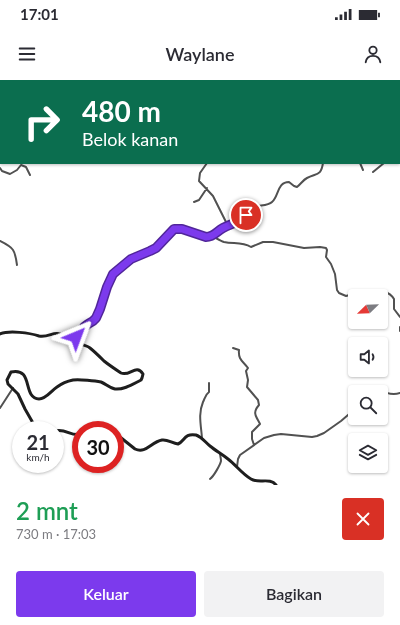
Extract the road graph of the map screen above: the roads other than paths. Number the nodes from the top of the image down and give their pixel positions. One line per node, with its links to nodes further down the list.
1 (206, 164): 9 (street)
2 (323, 164): 12 (street)
3 (360, 164): 6 (street)
4 (383, 164): 7 (street)
5 (0, 168): 8 (street)
6 (363, 170)
7 (373, 172)
8 (30, 175)
9 (207, 188): 10 (street); 13 (street)
10 (194, 202)
11 (249, 221): 12 (street)
12 (234, 224): 13 (street)
13 (228, 226): 14 (street)
14 (212, 236): 17 (street); 21 (street)
15 (0, 241): 16 (street)
16 (17, 266)
17 (400, 316)
18 (400, 327): 19 (street)
19 (400, 331)
20 (0, 334): 21 (street)
21 (73, 342): 24 (street)
22 (233, 348): 32 (street)
23 (209, 383): 30 (street)
24 (13, 388): 27 (street); 29 (street)
25 (400, 393): 26 (street)
26 (388, 394)
27 (0, 408)
28 (348, 414): 32 (street)
29 (32, 421)
30 (202, 439): 31 (street); 33 (street)
31 (124, 440)
32 (254, 445): 34 (street)
33 (220, 452): 34 (street); 35 (street)
34 (237, 467): 36 (street)
35 (210, 479)
36 (276, 485)

